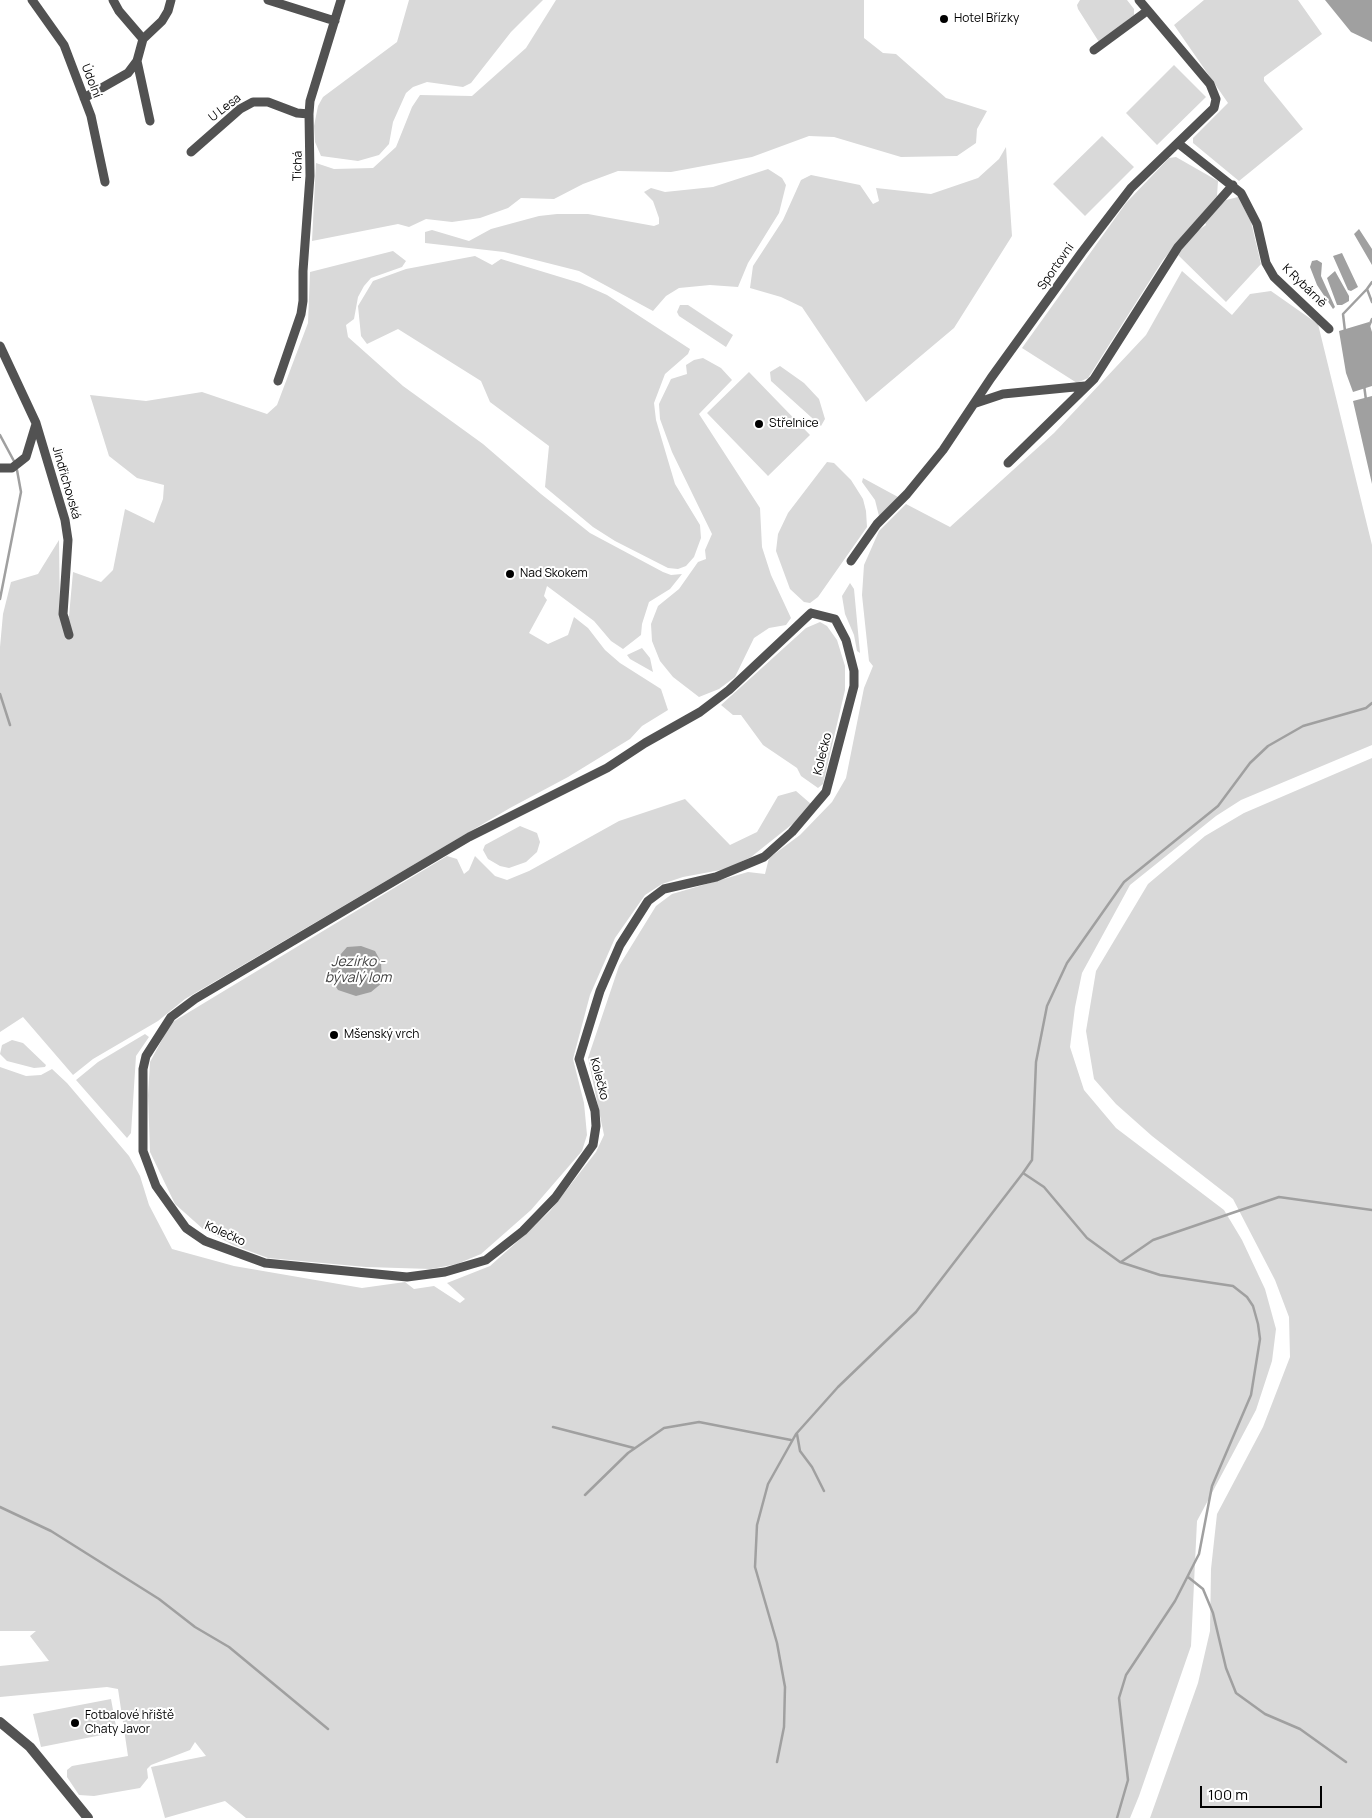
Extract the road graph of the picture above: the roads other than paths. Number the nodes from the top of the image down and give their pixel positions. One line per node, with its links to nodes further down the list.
1 (32, 0): 12 (street, Údolní)
2 (113, 0): 9 (street)
3 (171, 0): 9 (street)
4 (268, 0): 8 (street)
5 (341, 0): 8 (street, Tichá)
6 (1139, 0): 7 (street, Sportovní)
7 (1147, 10): 10 (street); 15 (street, Sportovní)
8 (335, 21): 13 (street, Tichá)
9 (143, 39): 11 (street)
10 (1094, 50)
11 (136, 61): 12 (street); 14 (street)
12 (84, 98): 17 (street, Údolní)
13 (309, 114): 16 (street, U Lesa); 21 (street, Tichá)
14 (150, 121)
15 (1179, 144): 18 (street, K Rybárně); 23 (street, Sportovní)
16 (191, 152)
17 (105, 182)
18 (1233, 185): 19 (street, K Rybárně); 22 (street)
19 (1329, 329)
20 (0, 346): 24 (street, Jindřichovská)
21 (278, 381)
22 (1086, 386): 23 (street); 25 (street)
23 (976, 403): 27 (street, Sportovní)
24 (36, 423): 26 (street); 28 (street, Jindřichovská)
25 (1008, 463)
26 (0, 468)
27 (851, 561)
28 (69, 635)
29 (204, 1241): 29 (street, Kolečko)
30 (0, 1722): 31 (street)
31 (88, 1818)

